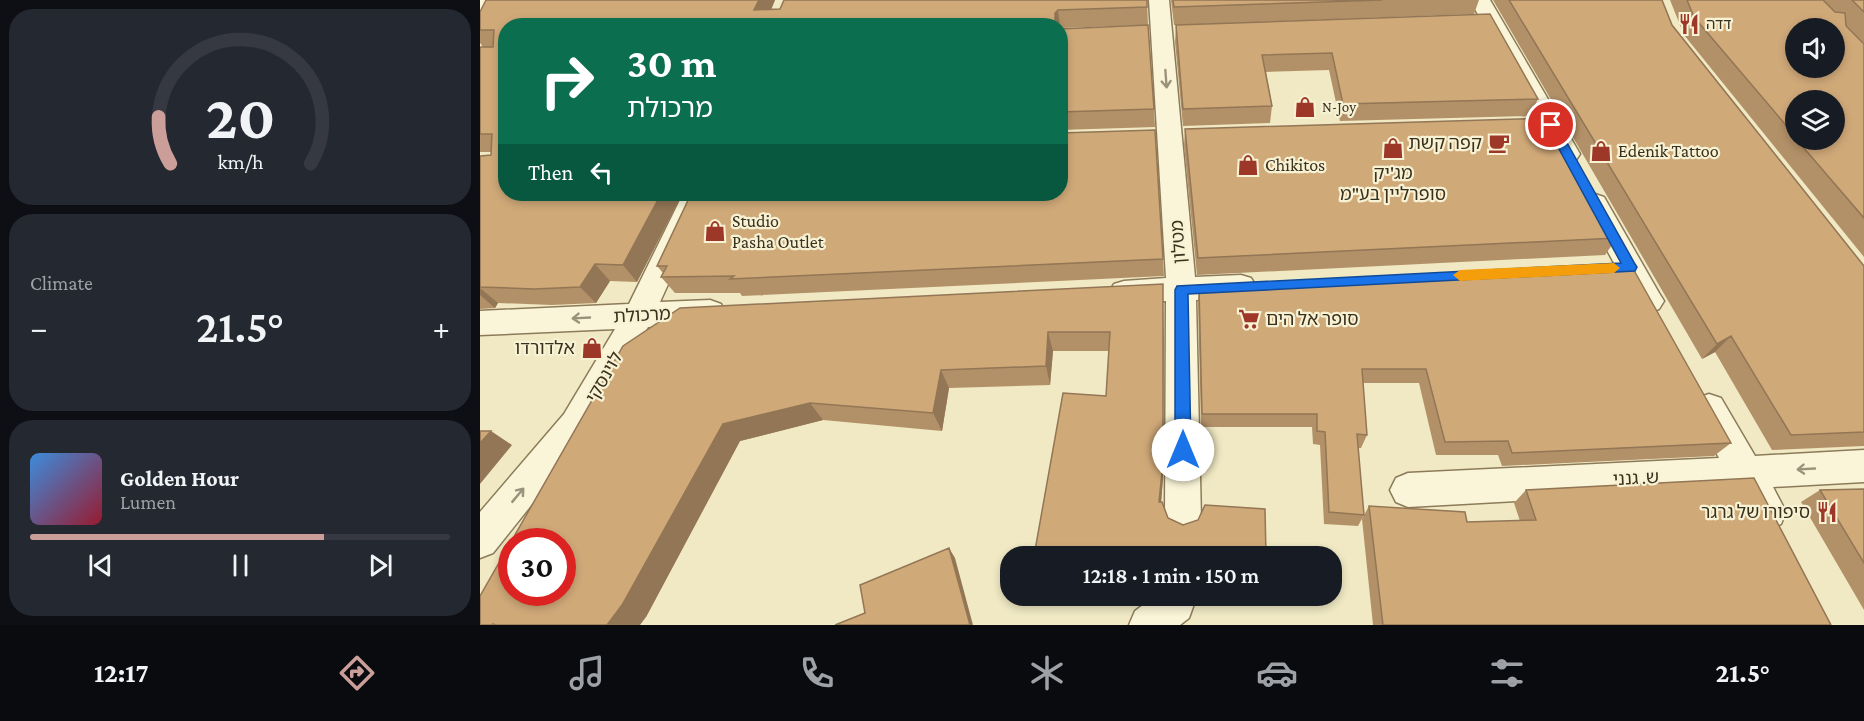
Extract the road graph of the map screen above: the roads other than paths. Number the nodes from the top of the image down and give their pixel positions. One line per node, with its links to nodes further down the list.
1 (484, 0): 4 (street)
2 (1159, 0): 5 (street, מטלון)
3 (1480, 0): 7 (street)
4 (480, 8)
5 (1175, 32): 6 (street); 13 (street, מטלון, one-way to 13)
6 (1138, 34)
7 (1551, 125): 8 (street); 10 (street)
8 (1521, 126)
9 (693, 201): 16 (street, לוינסקי)
10 (1630, 267): 11 (street); 17 (street)
11 (1598, 269)
12 (1272, 285): 13 (street)
13 (1181, 290): 14 (street); 23 (street, מטלון)
14 (1101, 293)
15 (734, 311): 16 (street, מרכולת)
16 (639, 315): 18 (street, מרכולת, one-way to 18); 24 (street, לוינסקי, one-way to 16)
17 (1661, 322)
18 (480, 323)
19 (1694, 382): 21 (street)
20 (1864, 466): 21 (street, ש. גנני, one-way to 21)
21 (1745, 472): 22 (street, ש. גנני); 25 (street)
22 (1408, 490)
23 (1184, 520)
24 (480, 540)
25 (1786, 544)

